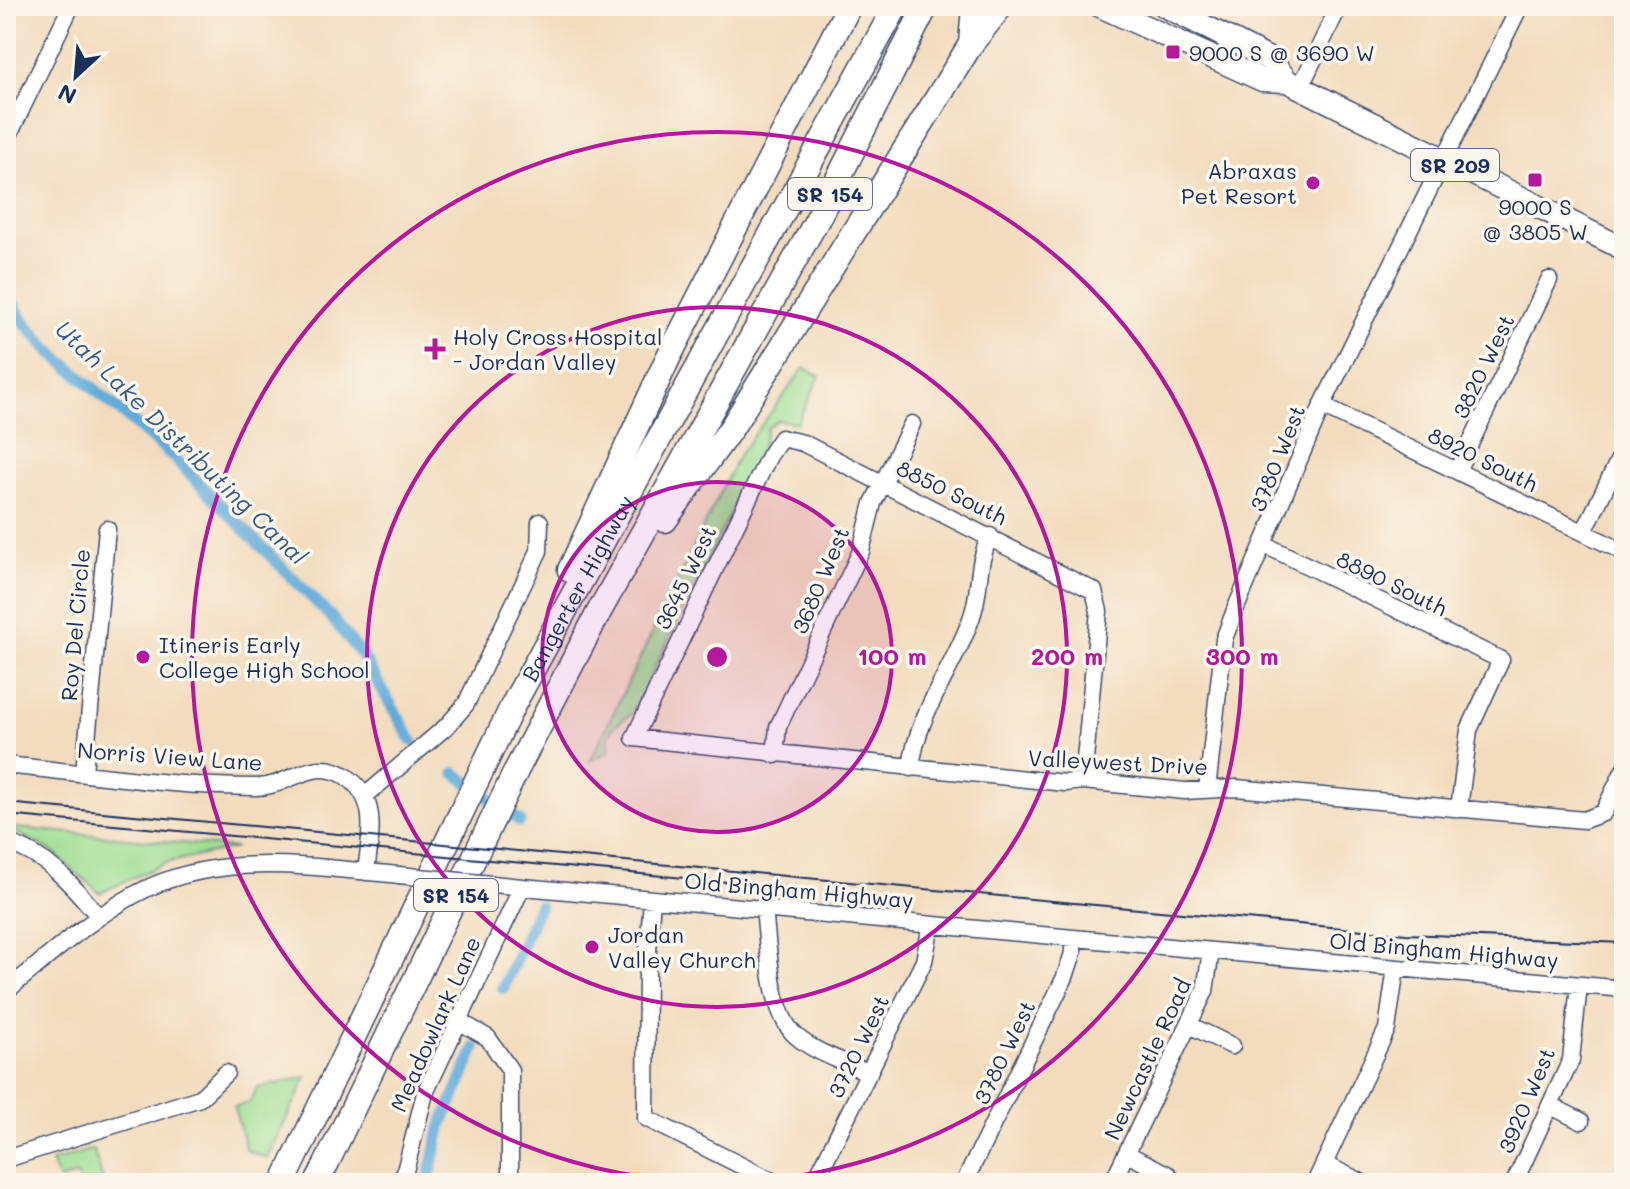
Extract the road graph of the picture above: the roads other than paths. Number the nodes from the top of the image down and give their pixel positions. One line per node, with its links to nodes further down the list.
1 (71, 6): 13 (street)
2 (849, 6): 30 (highway)
3 (896, 6): 30 (highway, Bangerter Highway / SR 154)
4 (926, 6): 29 (highway, Bangerter Highway / SR 154)
5 (974, 6): 11 (highway)
6 (1001, 6): 11 (highway)
7 (1100, 6): 12 (main road, SR 209)
8 (1165, 6): 12 (main road, SR 209)
9 (1339, 6): 12 (street)
10 (1520, 6): 14 (street, 3780 West)
11 (971, 44): 29 (highway)
12 (1293, 84): 14 (main road, SR 209)
13 (6, 141)
14 (1444, 159): 15 (main road, SR 209); 17 (street, 3780 West)
15 (1624, 249)
16 (1549, 280): 21 (street, 3820 West)
17 (1322, 406): 21 (street, 8920 South); 27 (street, 3780 West)
18 (912, 424): 22 (street, 3680 West)
19 (781, 438): 22 (street, 8850 South); 31 (street, 3645 West)
20 (1624, 449): 25 (street)
21 (1457, 471): 25 (street, 8920 South)
22 (883, 483): 26 (street, 8850 South); 32 (street, 3680 West)
23 (540, 522): 39 (street)
24 (107, 529): 36 (street, Roy Del Circle)
25 (1584, 532): 28 (street, 8920 South)
26 (990, 536): 34 (street); 37 (street, 8850 South)
27 (1265, 545): 38 (street, 3780 West); 40 (street, 8890 South)
28 (1624, 552)
29 (600, 610): 67 (highway, Bangerter Highway / SR 154)
30 (528, 679): 66 (highway, Bangerter Highway / SR 154)
31 (634, 738): 32 (street, Valleywest Drive)
32 (775, 755): 34 (street, Valleywest Drive)
33 (6, 765): 36 (street, Norris View Lane)
34 (911, 768): 37 (street, Valleywest Drive)
35 (1624, 770): 40 (street, Valleywest Drive)
36 (84, 772): 39 (street, Norris View Lane)
37 (1083, 781): 38 (street, Valleywest Drive)
38 (1207, 790): 40 (street, Valleywest Drive)
39 (365, 796): 42 (street)
40 (1459, 809)
41 (6, 842): 46 (street)
42 (366, 872): 43 (street, Old Bingham Highway, bridge); 46 (street, Old Bingham Highway)
43 (522, 887): 44 (street, Old Bingham Highway); 54 (street, Meadowlark Lane)
44 (652, 899): 45 (street, Old Bingham Highway); 70 (street)
45 (764, 909): 47 (street, Old Bingham Highway); 58 (street)
46 (99, 917): 53 (street, Old Bingham Highway)
47 (931, 925): 48 (street, Old Bingham Highway); 58 (street, 3720 West)
48 (1073, 938): 49 (street, Old Bingham Highway); 72 (street, 3780 West)
49 (1211, 951): 50 (street, Old Bingham Highway); 55 (street, Newcastle Road)
50 (1396, 968): 51 (street, Old Bingham Highway); 63 (street)
51 (1579, 985): 52 (street, Old Bingham Highway); 59 (street, 3920 West)
52 (1624, 989)
53 (6, 991)
54 (457, 1020): 68 (street, Meadowlark Lane); 69 (street)
55 (1189, 1025): 56 (street); 61 (street, Newcastle Road)
56 (1232, 1046)
57 (226, 1073): 62 (street)
58 (869, 1073): 71 (street, 3720 West)
59 (1551, 1106): 60 (street); 75 (street, 3920 West)
60 (1581, 1121)
61 (1127, 1154): 64 (street); 73 (street, Newcastle Road)
62 (6, 1159)
63 (1324, 1164): 65 (street); 74 (street)
64 (1169, 1175)
65 (1359, 1181)
66 (283, 1183)
67 (317, 1183)
68 (402, 1183)
69 (510, 1183)
70 (776, 1183)
71 (814, 1183)
72 (964, 1183)
73 (1112, 1183)
74 (1315, 1183)
75 (1514, 1183)

